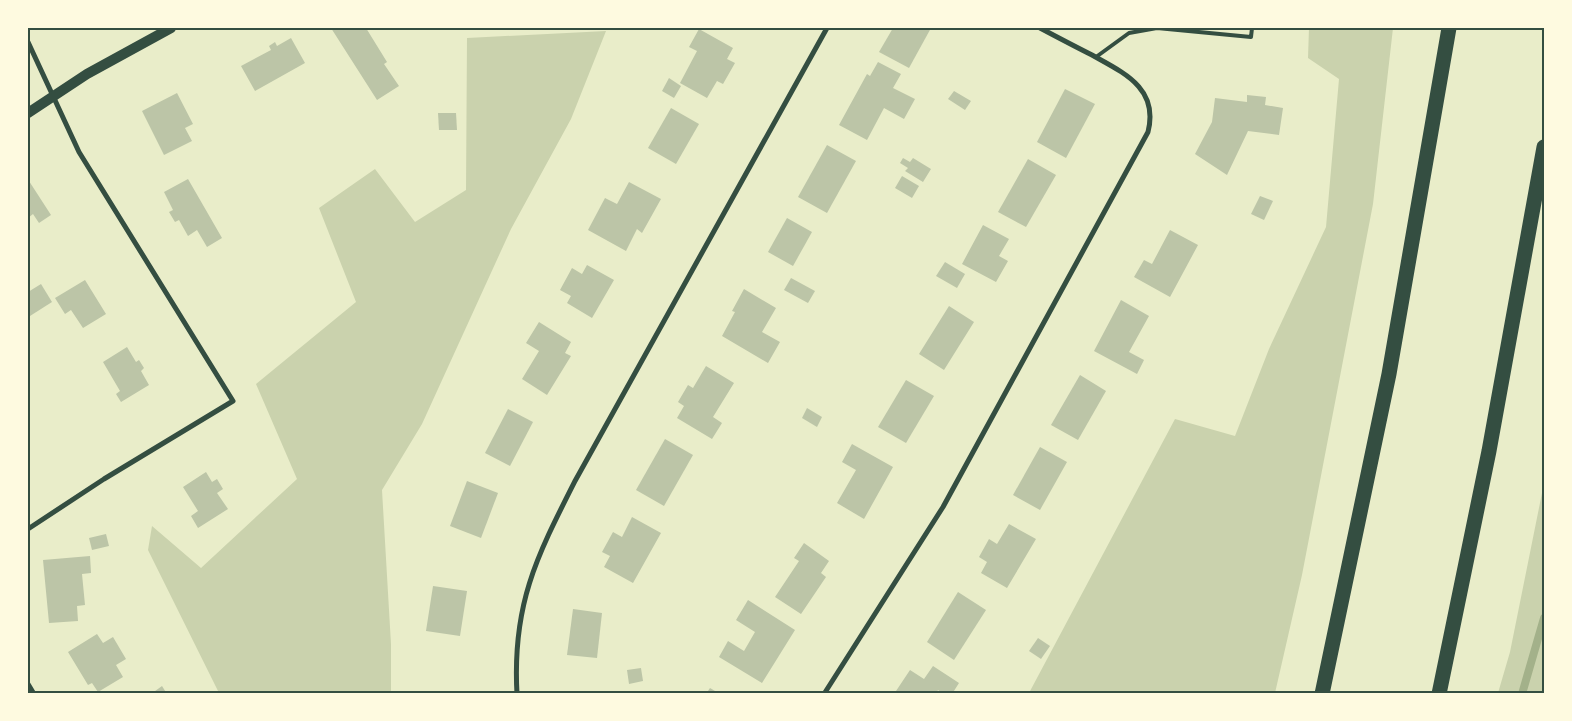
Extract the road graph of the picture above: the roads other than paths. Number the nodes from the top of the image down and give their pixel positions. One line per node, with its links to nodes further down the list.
1 (171, 28): 8 (main road)
2 (827, 28): 14 (street)
3 (1040, 28): 7 (street)
4 (1252, 28): 7 (lane)
5 (1449, 28): 16 (highway)
6 (28, 42): 8 (street)
7 (1096, 57): 15 (street)
8 (54, 96): 9 (main road); 11 (street)
9 (28, 113)
10 (1544, 147): 17 (highway)
11 (28, 529)
12 (28, 684): 13 (street)
13 (34, 694)
14 (517, 694)
15 (824, 694)
16 (1322, 694)
17 (1439, 694)

